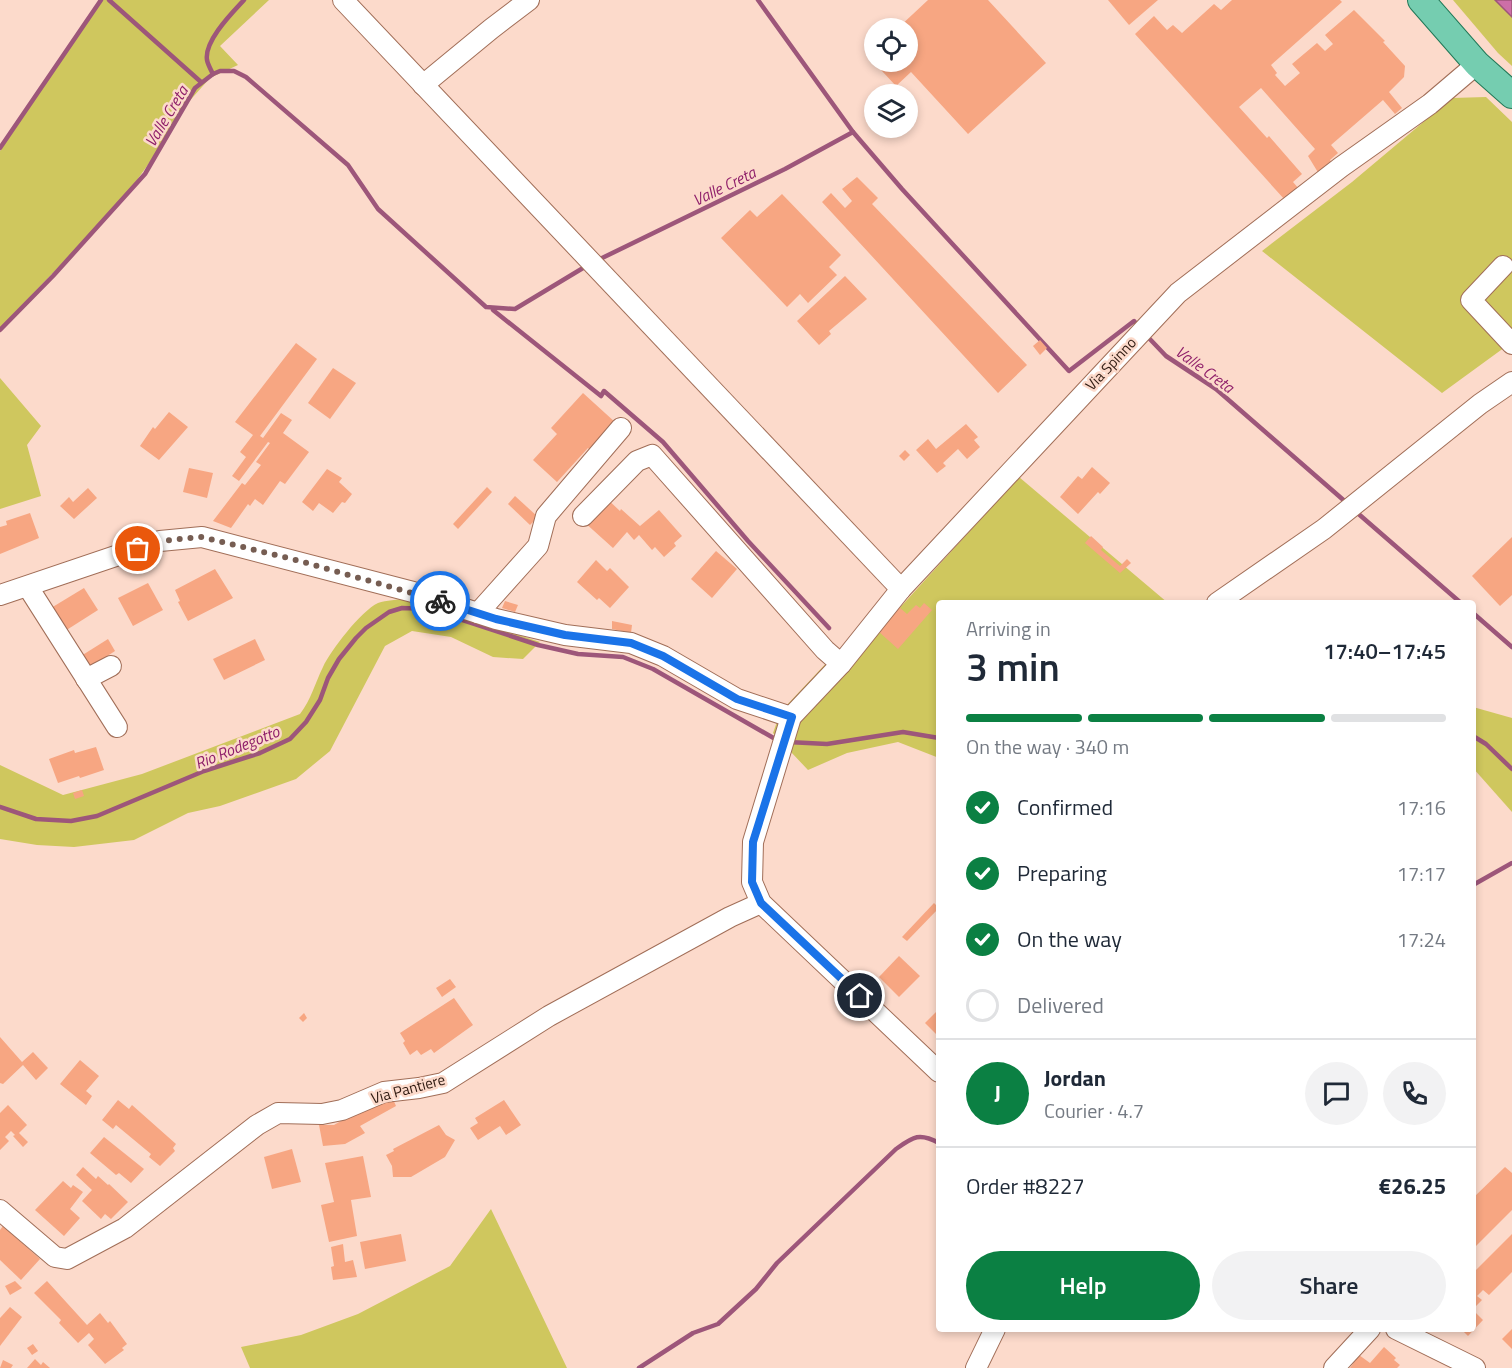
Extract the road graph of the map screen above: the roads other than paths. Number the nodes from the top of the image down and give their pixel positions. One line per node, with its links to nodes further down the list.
1 (343, 0): 5 (street)
2 (529, 0): 5 (street)
3 (1421, 0): 4 (main road)
4 (1478, 64): 6 (main road); 13 (street, Via Spinno)
5 (423, 85): 13 (street)
6 (1512, 95)
7 (1503, 266): 8 (street)
8 (1512, 344)
9 (1512, 382): 15 (street)
10 (621, 428): 16 (street)
11 (583, 516): 17 (street)
12 (28, 586): 14 (street); 16 (street); 19 (street)
13 (901, 589): 17 (street, Via Spinno)
14 (0, 595)
15 (1222, 600)
16 (478, 613): 20 (street)
17 (841, 664): 20 (street, Via Spinno)
18 (111, 666): 19 (street)
19 (86, 679): 21 (street)
20 (792, 717): 22 (street)
21 (117, 727)
22 (752, 882): 23 (street); 24 (street, Via Pantiere)
23 (761, 903): 24 (street, Via Pantiere); 25 (street)
24 (730, 917): 26 (street, Via Pantiere)
25 (936, 1068)
26 (0, 1210)
27 (994, 1332): 30 (street)
28 (1367, 1332): 31 (street)
29 (1402, 1332): 32 (street)
30 (976, 1368)
31 (1334, 1368)
32 (1475, 1368)

